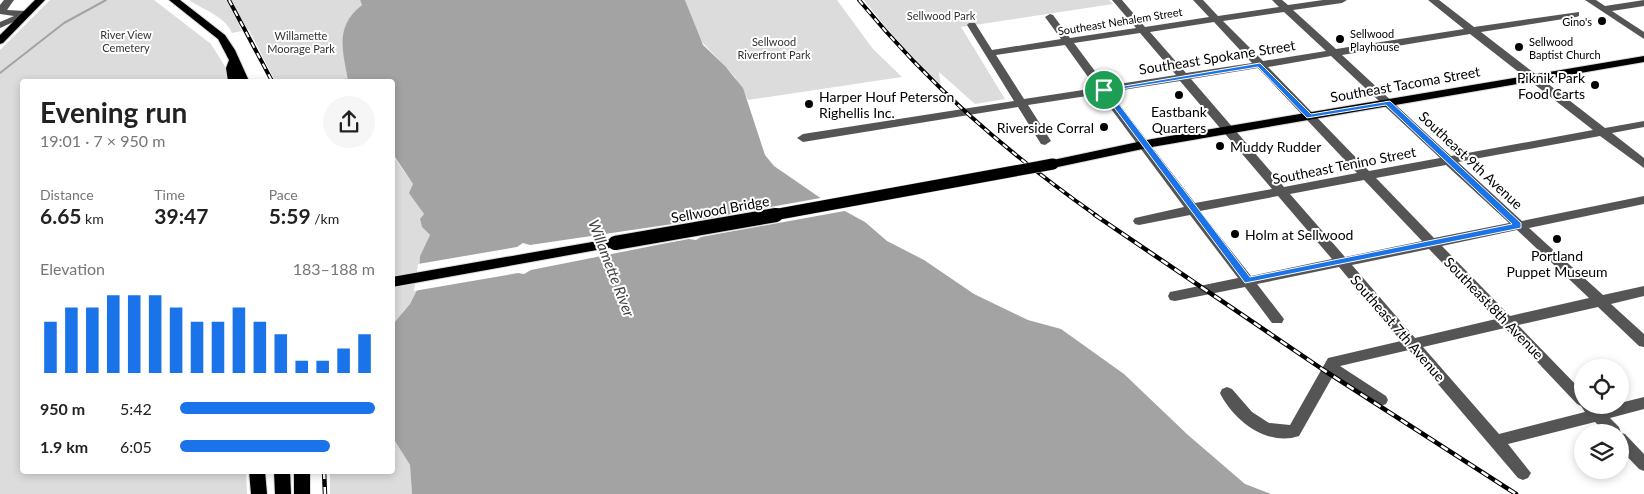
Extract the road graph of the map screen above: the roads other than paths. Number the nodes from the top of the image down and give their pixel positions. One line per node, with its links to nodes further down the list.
1 (10, 0): 13 (street)
2 (40, 0): 13 (main road)
3 (174, 0): 30 (main road)
4 (1117, 0): 19 (street, Southeast 7th Avenue)
5 (1198, 0): 16 (street, Southeast 8th Avenue)
6 (1277, 0): 11 (street, Southeast 9th Avenue)
7 (1342, 0): 11 (street, Southeast Nehalem Street)
8 (1433, 0): 20 (street)
9 (1590, 0): 12 (street)
10 (1644, 3): 12 (street)
11 (1286, 8): 16 (street, Southeast Nehalem Street); 25 (street, Southeast 9th Avenue)
12 (1604, 9): 21 (street)
13 (26, 14): 17 (street); 22 (main road)
14 (1576, 14): 20 (street, Southeast Spokane Street)
15 (1050, 17): 23 (street)
16 (1216, 19): 19 (street, Southeast Nehalem Street); 27 (street, Southeast 8th Avenue)
17 (0, 24)
18 (972, 26): 24 (street)
19 (1143, 30): 23 (street, Southeast Nehalem Street); 28 (street, Southeast 7th Avenue)
20 (1472, 30): 25 (street, Southeast Spokane Street); 29 (street)
21 (1644, 36)
22 (0, 41)
23 (1068, 41): 24 (street, Southeast Nehalem Street); 31 (street)
24 (990, 53): 32 (street)
25 (1333, 53): 27 (street, Southeast Spokane Street); 33 (street, Southeast 9th Avenue)
26 (1644, 59): 29 (main road, Southeast Tacoma Street)
27 (1260, 65): 28 (street, Southeast Spokane Street); 34 (street, Southeast 8th Avenue)
28 (1184, 77): 31 (street, Southeast Spokane Street); 36 (street, Southeast 7th Avenue)
29 (1533, 78): 33 (main road, Southeast Tacoma Street); 37 (street)
30 (240, 79)
31 (1104, 90): 32 (street, Southeast Spokane Street); 40 (street)
32 (1021, 103): 38 (street, Southeast Spokane Street); 39 (street)
33 (1388, 103): 34 (main road, Southeast Tacoma Street); 41 (street, Southeast 9th Avenue)
34 (1310, 116): 36 (main road, Southeast Tacoma Street); 44 (street, Southeast 8th Avenue)
35 (1644, 124): 37 (street, Southeast Tenino Street)
36 (1229, 130): 40 (main road, Southeast Tacoma Street); 45 (street, Southeast 7th Avenue)
37 (1603, 132): 41 (street, Southeast Tenino Street); 43 (street)
38 (803, 138)
39 (1045, 141)
40 (1144, 145): 42 (main road, Southeast Tacoma Street); 47 (street)
41 (1449, 160): 44 (street, Southeast Tenino Street); 49 (street, Southeast 9th Avenue)
42 (1053, 164): 52 (main road, Sellwood Bridge, bridge)
43 (1644, 164)
44 (1367, 176): 45 (street, Southeast Tenino Street); 50 (street, Southeast 8th Avenue)
45 (1282, 192): 47 (street, Southeast Tenino Street); 51 (street, Southeast 7th Avenue)
46 (1644, 200): 49 (street)
47 (1192, 208): 48 (street, Southeast Tenino Street); 53 (street)
48 (1139, 221)
49 (1518, 226): 50 (street); 56 (street, Southeast 9th Avenue)
50 (1432, 243): 51 (street); 58 (street, Southeast 8th Avenue)
51 (1341, 261): 53 (street); 60 (street, Southeast 7th Avenue)
52 (395, 281)
53 (1248, 281): 55 (street); 57 (street)
54 (1644, 291): 56 (street)
55 (1175, 296)
56 (1600, 301): 58 (street); 59 (street, Southeast 9th Avenue)
57 (1278, 319)
58 (1508, 322): 60 (street); 62 (street, Southeast 8th Avenue)
59 (1644, 342)
60 (1412, 344): 61 (street); 70 (street, Southeast 7th Avenue)
61 (1329, 366): 63 (street); 64 (street)
62 (1574, 392)
63 (1228, 394)
64 (1381, 400)
65 (1644, 403): 66 (street)
66 (1629, 405)
67 (1580, 414): 70 (street)
68 (1596, 414): 69 (street)
69 (1606, 424)
70 (1496, 441): 76 (street, Southeast 7th Avenue)
71 (1629, 448): 72 (street)
72 (1644, 464)
73 (257, 474): 77 (main road)
74 (282, 474): 78 (main road)
75 (302, 474): 79 (main road)
76 (1523, 474)
77 (260, 494)
78 (283, 494)
79 (302, 494)

